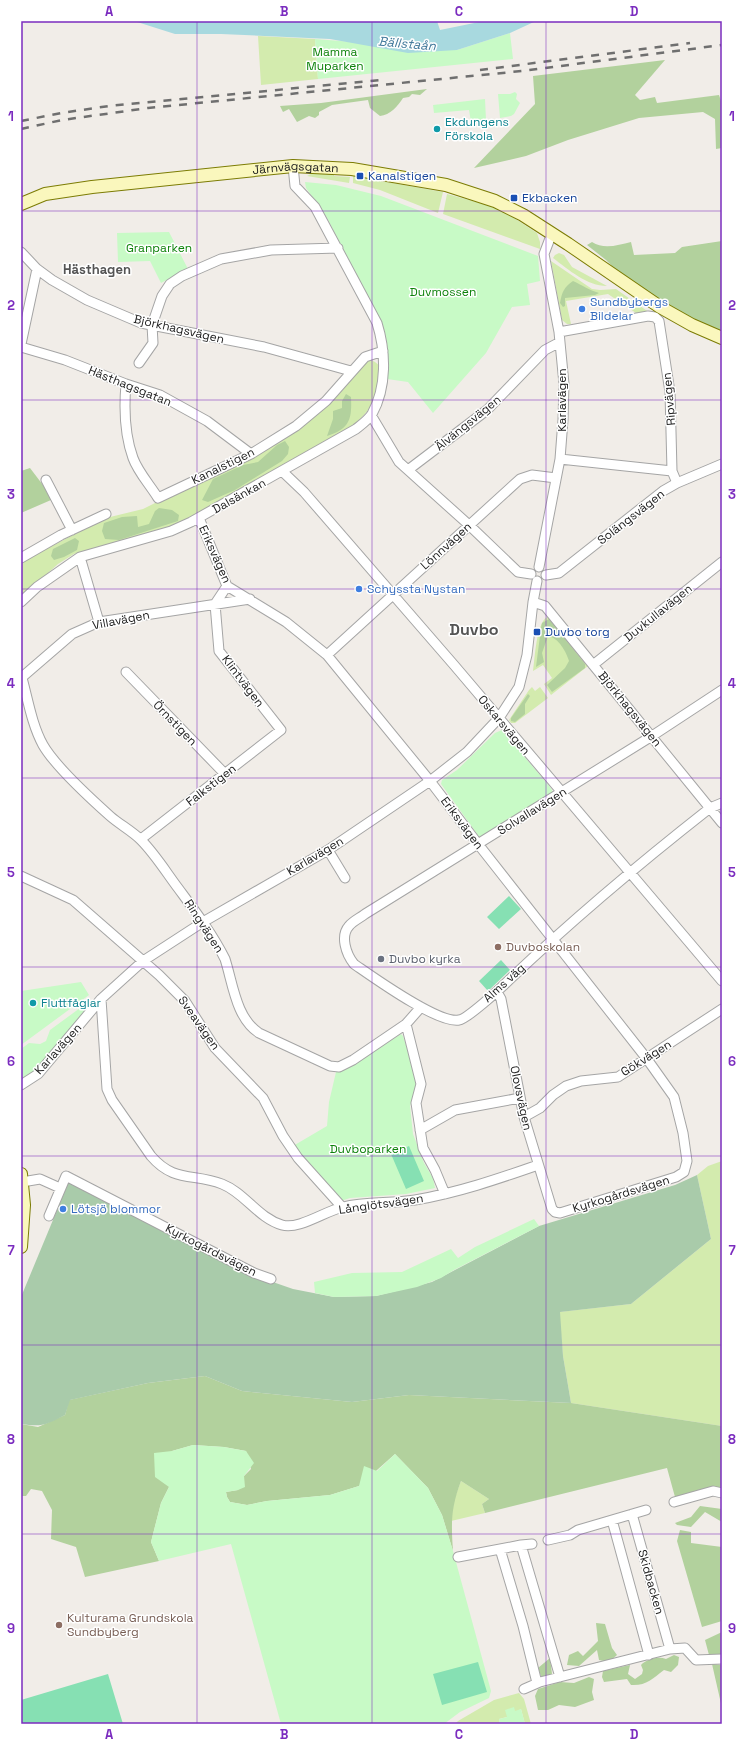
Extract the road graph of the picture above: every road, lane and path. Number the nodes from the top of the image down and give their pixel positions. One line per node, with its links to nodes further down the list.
1 (293, 166): 2 (street, Järnvägsgatan); 3 (street, Järnvägsgatan); 4 (street)
2 (21, 204)
3 (552, 234): 9 (street, Karlavägen); 10 (street, Järnvägsgatan)
4 (338, 248): 8 (street); 12 (street)
5 (21, 252): 6 (street, Björkhagsvägen)
6 (37, 269): 8 (street, Björkhagsvägen); 11 (street)
7 (655, 317): 9 (street, Älvängsvägen); 21 (street, Ripvägen)
8 (152, 325): 13 (street); 14 (street, Björkhagsvägen)
9 (560, 337): 18 (street, Karlavägen); 20 (street, Älvängsvägen)
10 (722, 338)
11 (21, 345): 15 (street, Hästhagsgatan)
12 (382, 351): 14 (street, Kanalstigen); 16 (street, Dalsänkan)
13 (139, 363)
14 (352, 371): 17 (street, Kanalstigen)
15 (126, 384): 17 (street, Hästhagsgatan); 17 (street, Kanalstigen)
16 (371, 415): 20 (street); 22 (street, Dalsänkan)
17 (251, 454)
18 (560, 459): 21 (street); 23 (street, Karlavägen)
19 (722, 464): 25 (street, Solängsvägen)
20 (408, 470): 28 (street)
21 (672, 470): 25 (street, Ripvägen)
22 (283, 472): 27 (street, Dalsänkan); 37 (street, Oskarsvägen)
23 (556, 478): 28 (street, Lönnvägen); 33 (street, Karlavägen)
24 (46, 480): 29 (street)
25 (678, 483): 34 (street, Solängsvägen)
26 (106, 514): 29 (street)
27 (199, 518): 30 (street, Dalsänkan); 36 (street, Eriksvägen)
28 (469, 525): 35 (street); 37 (street, Lönnvägen)
29 (72, 530): 31 (street)
30 (80, 557): 39 (street, Dalsänkan); 42 (street)
31 (21, 558)
32 (722, 562): 44 (street, Duvkullavägen)
33 (539, 567): 34 (street); 35 (street)
34 (546, 575): 35 (street)
35 (534, 577): 40 (street, Karlavägen)
36 (227, 586): 38 (street, Eriksvägen); 41 (street)
37 (393, 594): 43 (street, Lönnvägen); 48 (street, Oskarsvägen)
38 (250, 599): 41 (street, Villavägen); 43 (street, Eriksvägen)
39 (21, 602)
40 (533, 602): 44 (street, Björkhagsvägen); 48 (street, Karlavägen)
41 (215, 604): 42 (street, Villavägen); 49 (street, Klintvägen)
42 (99, 622): 46 (street, Villavägen)
43 (327, 655): 52 (street, Eriksvägen)
44 (593, 665): 50 (street, Björkhagsvägen)
45 (126, 672): 51 (street, Örnstigen)
46 (22, 678): 57 (street, Ringvägen)
47 (722, 690): 50 (street, Solvallavägen)
48 (499, 718): 52 (street, Karlavägen); 53 (street, Oskarsvägen)
49 (280, 730): 51 (street, Falkstigen)
50 (652, 736): 53 (street, Solvallavägen); 55 (street, Björkhagsvägen)
51 (225, 774): 57 (street, Falkstigen)
52 (430, 781): 58 (street, Eriksvägen); 59 (street, Karlavägen)
53 (561, 793): 58 (street, Solvallavägen); 60 (street, Oskarsvägen)
54 (722, 803): 55 (street, Alms väg)
55 (710, 808): 56 (street, Björkhagsvägen); 60 (street, Alms väg)
56 (722, 823)
57 (141, 839): 63 (street, Ringvägen)
58 (478, 844): 64 (street, Solvallavägen); 65 (street, Eriksvägen)
59 (328, 850): 62 (street); 63 (street, Karlavägen)
60 (629, 872): 65 (street, Alms väg); 67 (street, Oskarsvägen)
61 (21, 876): 66 (street, Sveavägen)
62 (345, 878)
63 (203, 922): 66 (street, Karlavägen); 72 (street, Ringvägen)
64 (345, 935): 70 (street, Alms väg)
65 (553, 938): 68 (street, Alms väg); 73 (street, Eriksvägen)
66 (144, 962): 69 (street, Karlavägen); 84 (street, Sveavägen)
67 (722, 981)
68 (497, 992): 70 (street, Alms väg); 75 (street, Olovsvägen)
69 (101, 999): 74 (street, Karlavägen); 84 (street, Långlötsvägen)
70 (421, 1007): 72 (street, Ringvägen)
71 (722, 1008): 73 (street, Gökvägen)
72 (406, 1024): 77 (street)
73 (647, 1059): 76 (street, Gökvägen); 78 (street, Eriksvägen)
74 (21, 1085)
75 (520, 1098): 76 (street, Olovsvägen); 77 (street)
76 (524, 1117): 79 (street, Olovsvägen)
77 (420, 1130): 82 (street)
78 (687, 1161): 83 (street, Kyrkogårdsvägen)
79 (538, 1165): 82 (street, Långlötsvägen); 83 (street, Olovsvägen)
80 (22, 1178): 81 (street); 86 (street)
81 (60, 1188): 85 (street); 87 (street, Kyrkogårdsvägen)
82 (445, 1194): 84 (street, Långlötsvägen)
83 (550, 1204)
84 (342, 1207)
85 (49, 1216)
86 (21, 1247)
87 (271, 1279)
88 (722, 1493): 89 (street)
89 (674, 1502)
90 (646, 1510): 91 (street)
91 (632, 1514): 92 (street); 98 (street, Skidbacken)
92 (612, 1520): 93 (street); 99 (street, Skidbacken)
93 (548, 1540)
94 (532, 1544): 95 (street)
95 (521, 1545): 96 (street); 101 (street)
96 (500, 1549): 97 (street); 102 (street)
97 (458, 1557)
98 (670, 1649): 99 (street); 100 (street)
99 (649, 1654): 101 (street)
100 (722, 1658)
101 (560, 1677): 102 (street)
102 (537, 1683): 103 (street)
103 (524, 1689)

